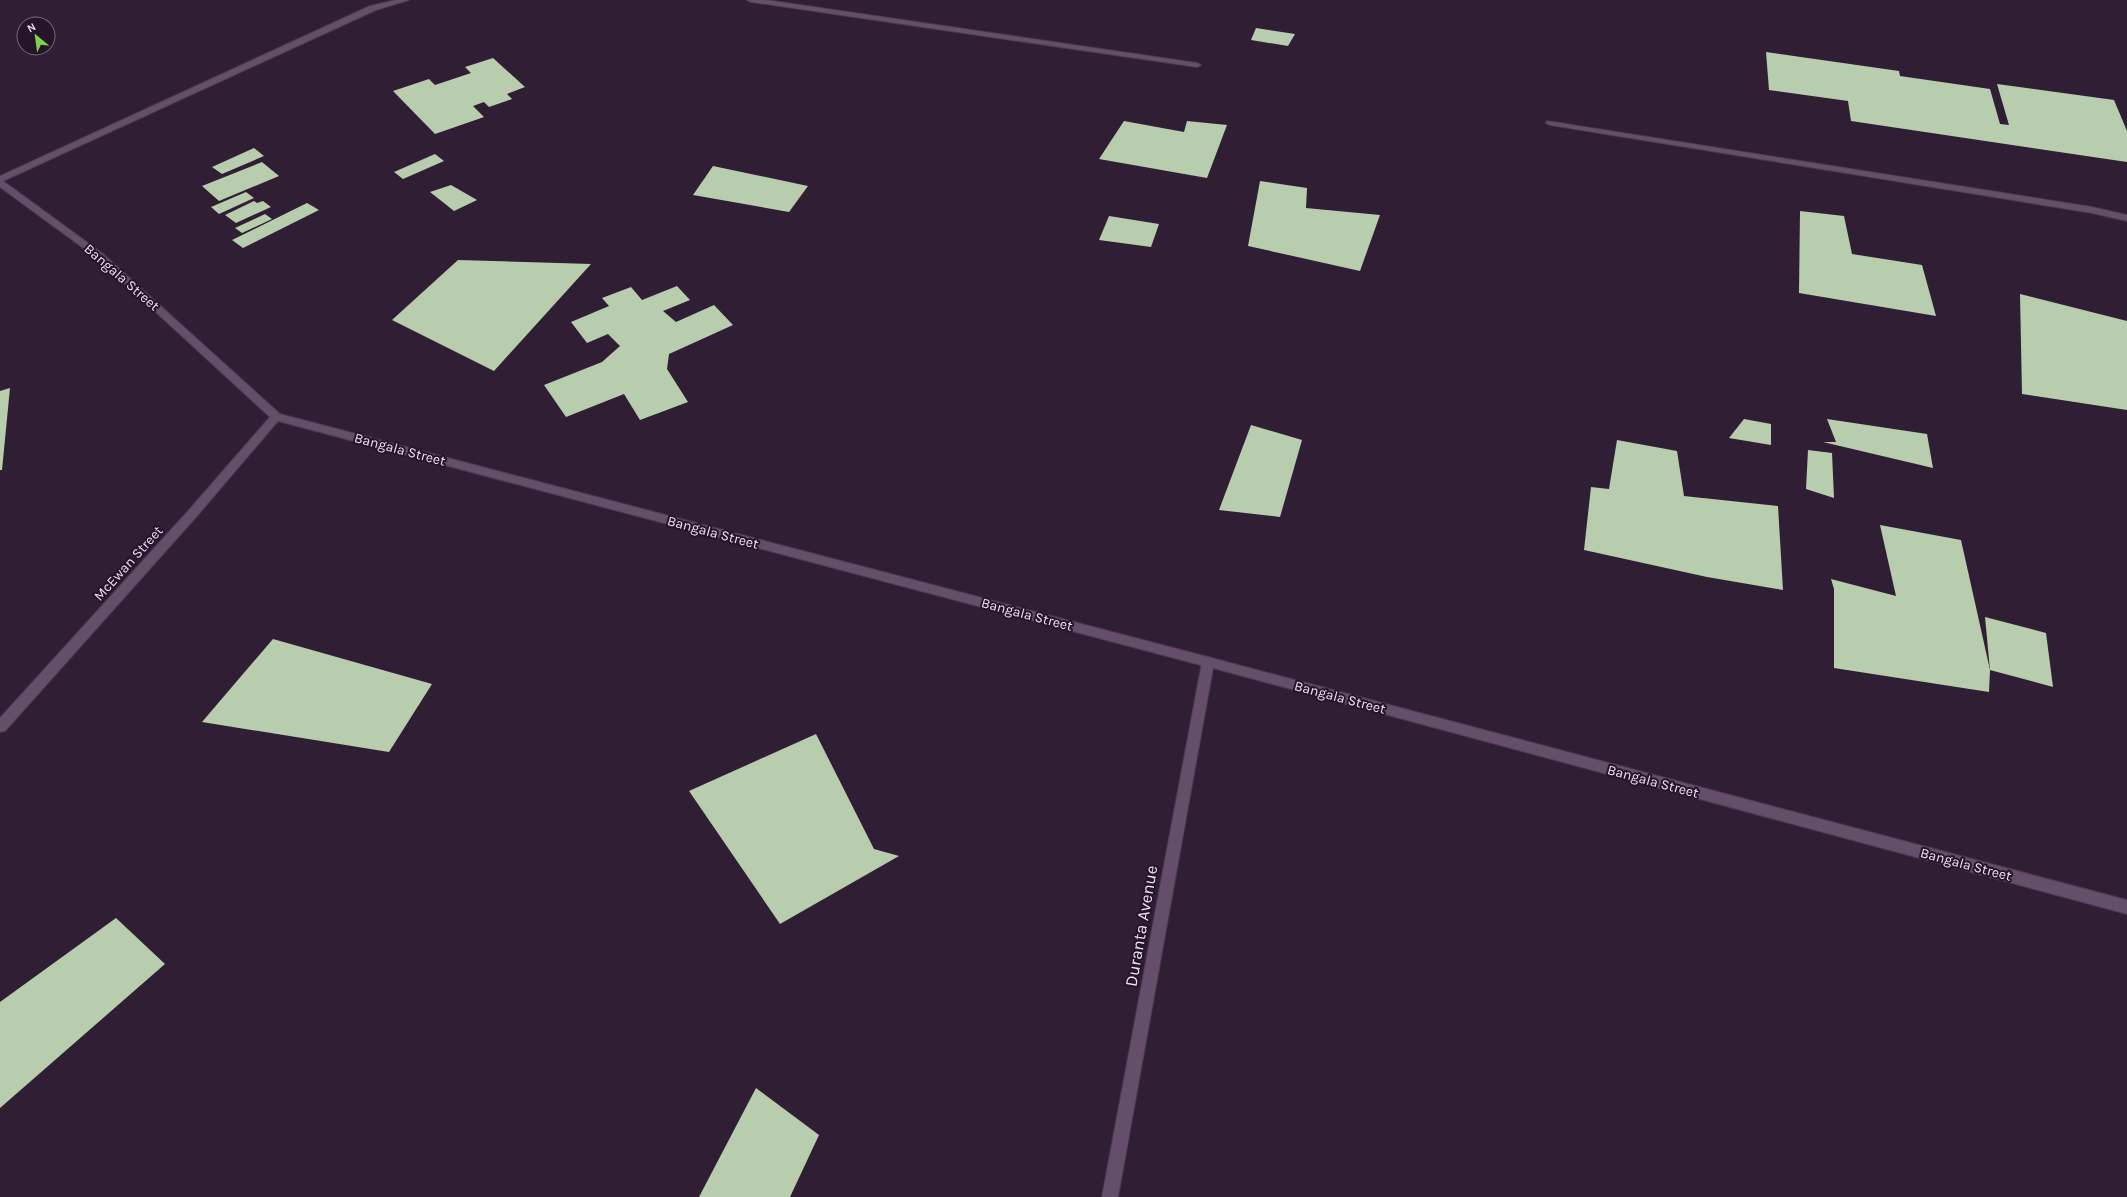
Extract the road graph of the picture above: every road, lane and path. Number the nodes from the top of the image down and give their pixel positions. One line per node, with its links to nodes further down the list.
1 (404, 0): 5 (street)
2 (751, 0): 3 (street)
3 (1197, 65)
4 (1550, 123): 7 (street)
5 (0, 179)
6 (0, 183): 8 (street, Bangala Street)
7 (2127, 218)
8 (276, 417): 9 (street, Bangala Street); 10 (street, McEwan Street)
9 (1208, 662): 11 (street, Bangala Street); 12 (street, Duranta Avenue)
10 (0, 727)
11 (2127, 907)
12 (1110, 1197)

